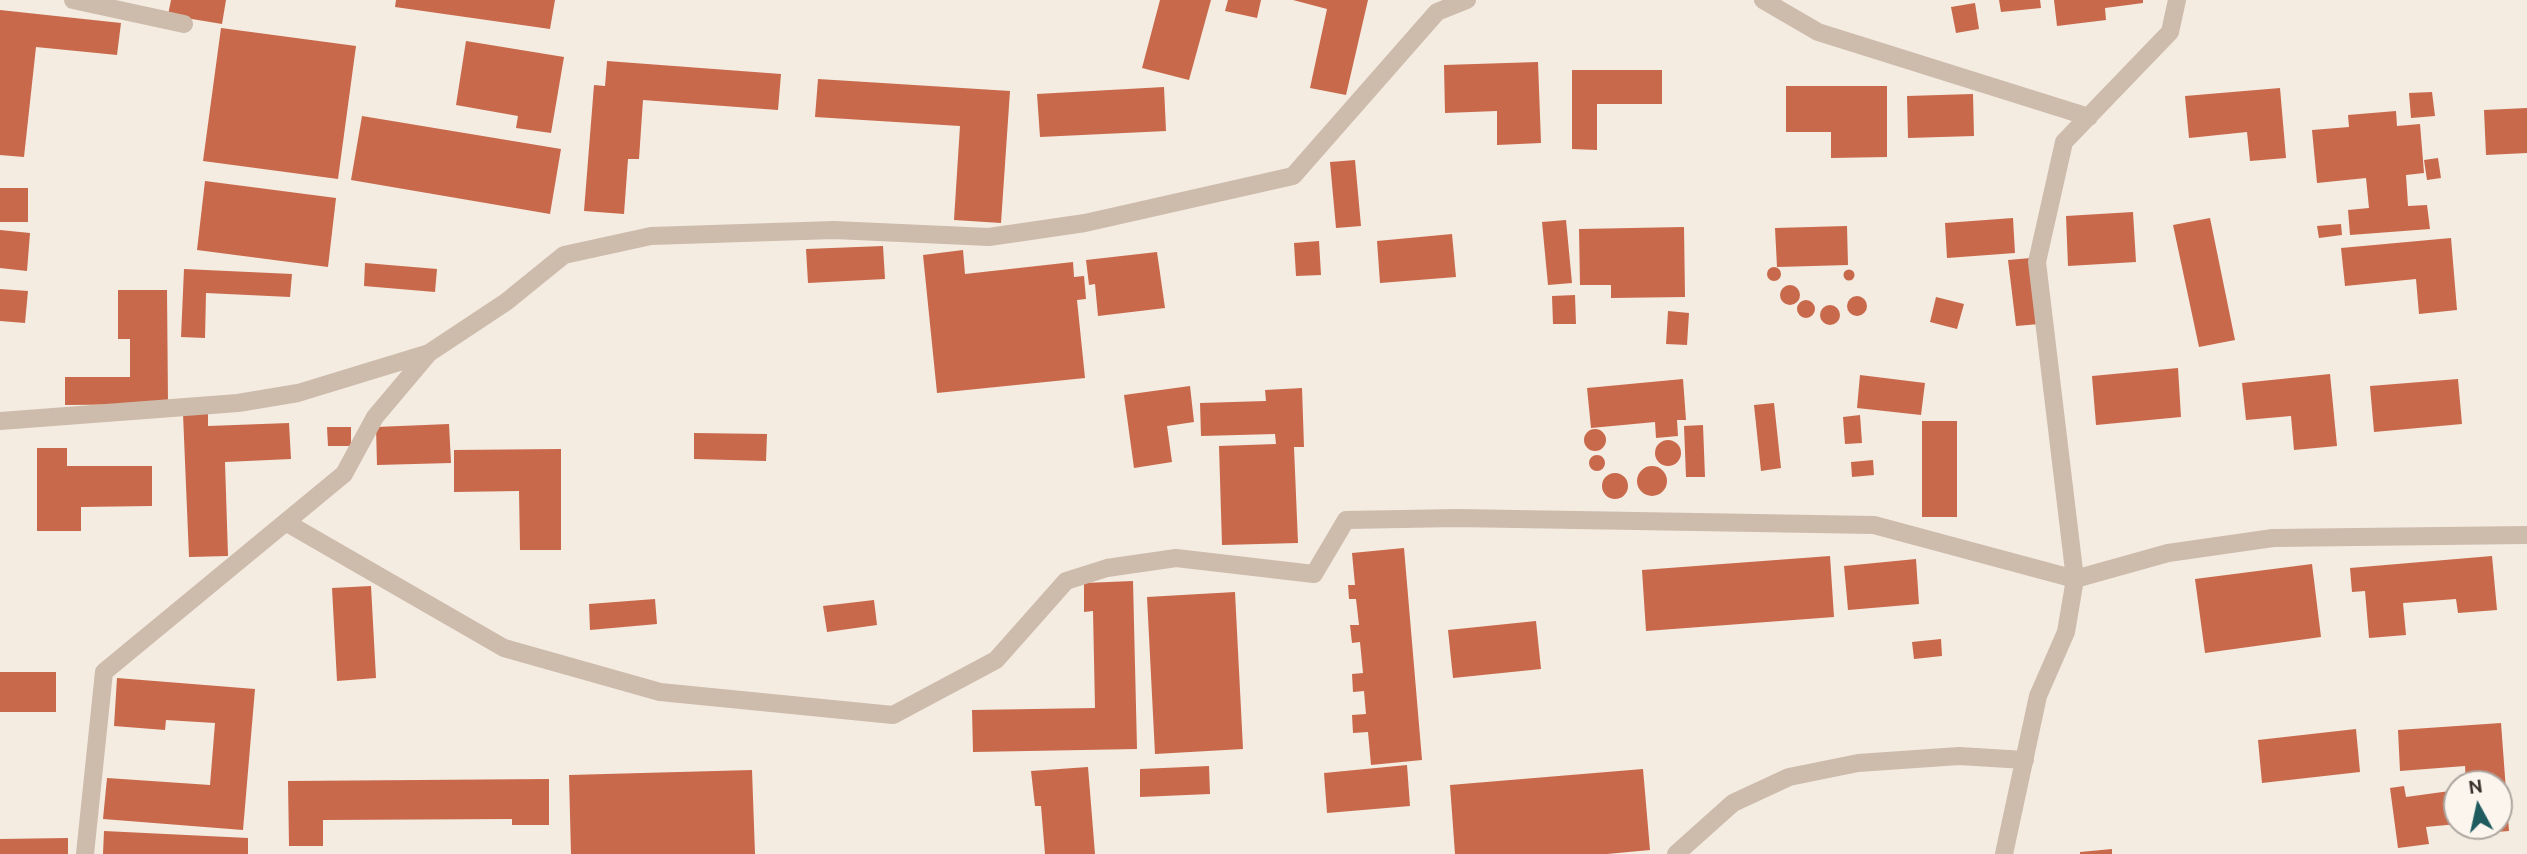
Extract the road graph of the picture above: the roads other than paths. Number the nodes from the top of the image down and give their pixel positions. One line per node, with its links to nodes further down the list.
1 (73, 0): 5 (street)
2 (1467, 0): 7 (street)
3 (1763, 0): 6 (street)
4 (2177, 0): 6 (street)
5 (184, 24)
6 (2089, 117): 11 (street)
7 (429, 353): 8 (street); 9 (street)
8 (0, 421)
9 (287, 523): 11 (street); 13 (street)
10 (2527, 535): 11 (street)
11 (2075, 579): 12 (street)
12 (2025, 760): 14 (street); 15 (street)
13 (85, 854)
14 (1676, 854)
15 (2004, 854)

